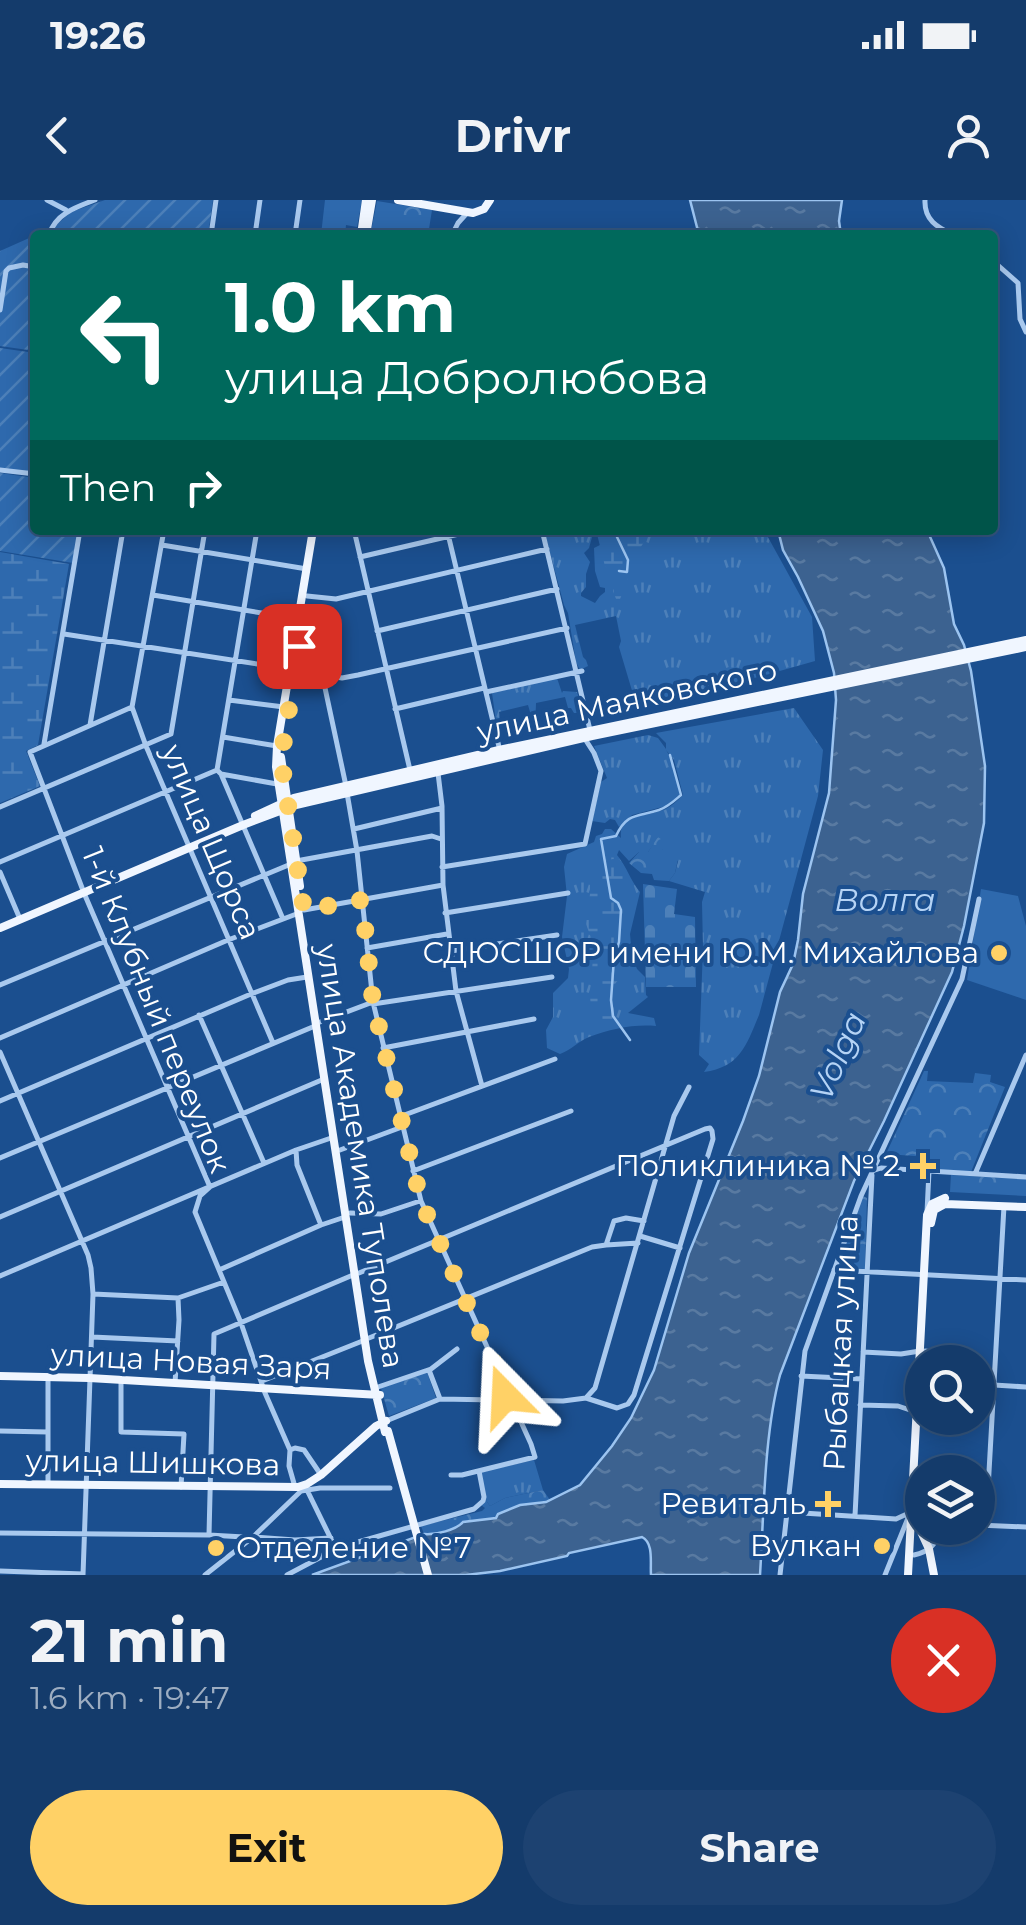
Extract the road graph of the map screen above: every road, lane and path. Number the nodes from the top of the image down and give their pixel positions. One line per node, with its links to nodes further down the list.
1 (47, 200): 10 (street)
2 (96, 200): 10 (street)
3 (216, 200): 13 (street)
4 (260, 200): 14 (street)
5 (300, 200): 15 (street)
6 (369, 200): 16 (main road)
7 (398, 200): 11 (main road)
8 (490, 200): 11 (main road)
9 (925, 200): 18 (street)
10 (69, 210): 12 (street)
11 (467, 213): 17 (street)
12 (50, 230)
13 (211, 230)
14 (256, 230)
15 (296, 230)
16 (365, 230)
17 (454, 230)
18 (943, 230)
19 (998, 265): 22 (street)
20 (30, 266): 21 (street)
21 (0, 310)
22 (1026, 332)
23 (0, 470): 24 (street)
24 (30, 473)
25 (83, 535): 54 (street)
26 (121, 535): 55 (street)
27 (163, 535): 36 (street)
28 (204, 535): 38 (street)
29 (256, 535): 40 (street)
30 (315, 535): 41 (main road, улица Академика Туполева)
31 (315, 535): 46 (main road, улица Академика Туполева)
32 (355, 535): 39 (street)
33 (441, 535): 39 (street)
34 (448, 535): 42 (street)
35 (543, 535): 37 (street)
36 (161, 545): 38 (street); 45 (street)
37 (547, 550): 42 (street); 43 (street)
38 (202, 552): 40 (street); 47 (street)
39 (360, 557): 44 (street)
40 (253, 560): 41 (street); 49 (street)
41 (307, 569): 48 (main road, улица Академика Туполева)
42 (457, 571): 44 (street); 50 (street)
43 (558, 589): 50 (street); 52 (street)
44 (368, 592): 46 (street); 53 (street)
45 (152, 595): 47 (street); 57 (street)
46 (307, 596): 48 (main road, улица Академика Туполева)
47 (193, 602): 49 (street); 59 (street)
48 (303, 609): 51 (main road, улица Академика Туполева); 62 (main road, улица Академика Туполева); 64 (street)
49 (244, 610): 51 (street); 60 (street)
50 (466, 610): 53 (street); 58 (street)
51 (298, 619): 62 (main road, улица Академика Туполева)
52 (567, 628): 58 (street); 63 (street)
53 (377, 632): 61 (street)
54 (64, 634): 55 (street); 75 (street)
55 (103, 640): 57 (street); 71 (street)
56 (1026, 643): 66 (main road, улица Маяковского)
57 (144, 646): 59 (street); 68 (street)
58 (476, 649): 61 (street); 65 (street)
59 (184, 653): 60 (street); 76 (street)
60 (235, 661): 62 (street); 67 (street)
61 (386, 669): 64 (street); 70 (street)
62 (292, 670): 64 (street); 69 (main road, улица Академика Туполева); 86 (main road, улица Академика Туполева)
63 (579, 672): 65 (street); 72 (street)
64 (322, 674): 84 (street)
65 (485, 690): 70 (street); 78 (street)
66 (783, 694): 72 (main road, улица Маяковского); 74 (main road, улица Маяковского)
67 (228, 700): 69 (street); 73 (street)
68 (132, 707): 71 (street); 76 (street, улица Щорса)
69 (284, 708): 77 (main road, улица Академика Туполева)
70 (395, 709): 79 (street)
71 (90, 725): 75 (street)
72 (590, 730): 78 (main road, улица Маяковского)
73 (222, 737): 77 (street); 80 (street)
74 (584, 738): 78 (main road, улица Маяковского); 97 (street)
75 (44, 744): 83 (street, 1-й Клубный переулок)
76 (146, 746): 83 (street); 85 (street, улица Щорса)
77 (277, 746): 82 (main road, улица Академика Туполева)
78 (500, 754): 79 (main road, улица Маяковского); 81 (main road, улица Маяковского)
79 (411, 771): 84 (main road, улица Маяковского)
80 (219, 772): 82 (street); 85 (street); 89 (street)
81 (438, 772): 84 (main road, улица Маяковского); 88 (street)
82 (279, 785): 86 (main road, улица Академика Туполева)
83 (44, 788): 87 (street); 91 (street, 1-й Клубный переулок)
84 (347, 790): 86 (main road, улица Маяковского); 90 (street)
85 (166, 792): 91 (street); 93 (street, улица Щорса)
86 (285, 806): 89 (main road, улица Маяковского); 96 (main road, улица Академика Туполева)
87 (0, 807)
88 (442, 808): 90 (street); 92 (street)
89 (243, 824): 93 (main road, улица Маяковского); 99 (street)
90 (354, 829): 94 (street)
91 (61, 836): 95 (street); 101 (street, 1-й Клубный переулок)
92 (442, 839): 94 (street); 97 (street)
93 (191, 848): 101 (main road, улица Маяковского); 103 (street, улица Щорса)
94 (357, 851): 96 (street); 105 (street)
95 (0, 862)
96 (294, 862): 99 (street); 106 (main road, улица Академика Туполева)
97 (442, 867): 100 (street)
98 (0, 872): 109 (street)
99 (264, 875): 103 (street); 108 (street)
100 (442, 885): 105 (street); 107 (street)
101 (84, 892): 109 (main road, улица Маяковского); 114 (street, 1-й Клубный переулок)
102 (568, 893): 107 (street)
103 (212, 898): 113 (street, улица Щорса); 114 (street)
104 (979, 899): 155 (street)
105 (362, 900): 106 (street); 115 (street)
106 (301, 911): 108 (street); 117 (main road, улица Академика Туполева); 126 (main road, улица Академика Туполева)
107 (446, 913): 111 (street)
108 (283, 918): 113 (street)
109 (20, 919): 110 (main road, улица Маяковского)
110 (0, 928)
111 (448, 934): 115 (street); 116 (street)
112 (557, 934): 116 (street)
113 (228, 940): 120 (street); 122 (street, улица Щорса)
114 (105, 941): 119 (street); 120 (street, 1-й Клубный переулок)
115 (367, 948): 123 (street)
116 (451, 951): 121 (street)
117 (309, 977): 122 (street); 126 (main road, улица Академика Туполева)
118 (552, 977): 121 (street)
119 (0, 985)
120 (125, 986): 128 (street); 129 (street, 1-й Клубный переулок)
121 (456, 990): 123 (street); 127 (street)
122 (252, 994): 124 (street); 130 (street, улица Щорса)
123 (373, 1003): 126 (street); 131 (street)
124 (199, 1015): 129 (street); 135 (street)
125 (534, 1019): 127 (street)
126 (318, 1024): 130 (street); 136 (main road, улица Академика Туполева); 148 (main road, улица Академика Туполева)
127 (468, 1032): 131 (street); 137 (street)
128 (0, 1038)
129 (148, 1038): 138 (street, 1-й Клубный переулок); 140 (street)
130 (273, 1043): 135 (street)
131 (383, 1048): 144 (street)
132 (0, 1052): 140 (street)
133 (1025, 1054): 156 (street)
134 (555, 1058): 137 (street)
135 (222, 1065): 138 (street); 143 (street)
136 (324, 1079): 143 (street); 148 (main road, улица Академика Туполева)
137 (482, 1086): 144 (street)
138 (168, 1087): 146 (street, 1-й Клубный переулок); 147 (street)
139 (689, 1087): 149 (street)
140 (18, 1093): 141 (street); 147 (street)
141 (0, 1101)
142 (571, 1111): 153 (street)
143 (242, 1113): 146 (street); 152 (street)
144 (399, 1117): 145 (street)
145 (402, 1127): 148 (street); 153 (street)
146 (188, 1136): 158 (street, 1-й Клубный переулок); 159 (street)
147 (38, 1141): 151 (street); 159 (street)
148 (338, 1143): 150 (street); 165 (main road, улица Академика Туполева); 165 (main road, улица Академика Туполева)
149 (667, 1144): 168 (street); 170 (street); 174 (street)
150 (296, 1150): 152 (street); 169 (street)
151 (0, 1158)
152 (264, 1163): 158 (street)
153 (413, 1171): 162 (street)
154 (928, 1171): 155 (street); 156 (street); 160 (street)
155 (872, 1172): 176 (street); 178 (street, Рыбацкая улица)
156 (975, 1174): 157 (street)
157 (1026, 1178)
158 (210, 1187): 172 (street); 175 (street, 1-й Клубный переулок)
159 (60, 1191): 167 (street); 172 (street)
160 (927, 1198): 161 (main road); 166 (street)
161 (945, 1198): 163 (main road); 166 (main road)
162 (421, 1201): 165 (street); 170 (street)
163 (1026, 1205): 164 (main road)
164 (1004, 1207): 166 (main road); 181 (street)
165 (348, 1215): 169 (street); 177 (main road, улица Академика Туполева)
166 (929, 1215): 179 (main road)
167 (0, 1217)
168 (644, 1221): 171 (street); 173 (street)
169 (322, 1226): 175 (street)
170 (438, 1239): 177 (street); 186 (street)
171 (639, 1240): 173 (street); 174 (street); 210 (street)
172 (81, 1242): 180 (street); 184 (street)
173 (606, 1245): 186 (street)
174 (680, 1248): 210 (street)
175 (219, 1270): 183 (street, 1-й Клубный переулок)
176 (834, 1270): 178 (street); 198 (street)
177 (356, 1272): 187 (street); 189 (main road, улица Академика Туполева)
178 (867, 1272): 179 (street); 193 (street, Рыбацкая улица)
179 (926, 1275): 181 (street); 191 (main road)
180 (0, 1276)
181 (1000, 1279): 182 (street); 195 (street)
182 (1026, 1280)
183 (224, 1282): 185 (street); 187 (street, 1-й Клубный переулок)
184 (93, 1294): 185 (street); 188 (street)
185 (178, 1298): 190 (street)
186 (465, 1300): 189 (street); 211 (street)
187 (241, 1322): 204 (street, 1-й Клубный переулок); 206 (street)
188 (92, 1337): 190 (street); 200 (street)
189 (367, 1339): 204 (street); 208 (main road, улица Академика Туполева)
190 (178, 1340): 203 (street)
191 (923, 1345)
192 (458, 1349): 196 (street)
193 (863, 1352): 194 (street); 201 (street, Рыбацкая улица)
194 (905, 1354)
195 (995, 1367)
196 (428, 1370): 208 (street); 209 (street)
197 (0, 1376): 199 (main road, улица Новая Заря)
198 (801, 1376): 201 (street); 228 (street)
199 (48, 1377): 200 (main road, улица Новая Заря); 216 (street)
200 (90, 1378): 202 (main road, улица Новая Заря); 223 (street)
201 (862, 1379): 212 (street, Рыбацкая улица)
202 (121, 1380): 203 (main road, улица Новая Заря); 225 (street)
203 (174, 1383): 206 (main road, улица Новая Заря)
204 (262, 1385): 206 (main road, улица Новая Заря); 208 (main road, улица Новая Заря); 217 (street, 1-й Клубный переулок)
205 (995, 1385): 207 (street)
206 (214, 1386): 224 (street)
207 (1026, 1387)
208 (376, 1390): 214 (main road, улица Академика Туполева)
209 (440, 1398): 211 (street); 214 (street)
210 (586, 1398): 211 (street)
211 (507, 1399): 218 (street)
212 (860, 1405): 213 (street); 230 (street, Рыбацкая улица)
213 (905, 1406)
214 (386, 1427): 219 (main road); 251 (main road, улица Академика Туполева, bridge)
215 (0, 1431): 216 (street)
216 (48, 1432): 222 (street)
217 (290, 1450): 219 (street, 1-й Клубный переулок); 226 (street, 1-й Клубный переулок)
218 (480, 1471): 220 (street); 240 (street)
219 (321, 1475): 226 (main road)
220 (451, 1476)
221 (0, 1484): 222 (main road, улица Шишкова)
222 (48, 1485): 223 (main road, улица Шишкова)
223 (86, 1486): 225 (main road, улица Шишкова); 237 (street)
224 (211, 1486): 225 (main road, улица Шишкова); 226 (main road, улица Шишкова); 236 (street)
225 (181, 1487)
226 (302, 1488): 227 (street, улица Шишкова); 239 (street); 240 (street, 1-й Клубный переулок)
227 (390, 1488)
228 (786, 1512): 230 (street); 252 (street)
229 (905, 1514): 231 (street)
230 (855, 1516): 231 (street)
231 (896, 1519): 232 (street)
232 (905, 1523)
233 (995, 1525): 234 (street)
234 (1026, 1527)
235 (0, 1533): 237 (street)
236 (209, 1534): 237 (street); 239 (street)
237 (84, 1535): 248 (street)
238 (905, 1536): 244 (street)
239 (252, 1538): 240 (street); 249 (street)
240 (332, 1541): 250 (street)
241 (912, 1545): 246 (main road)
242 (925, 1545): 245 (main road)
243 (932, 1545): 245 (street)
244 (894, 1549): 246 (street); 253 (street)
245 (928, 1549): 246 (street); 255 (main road)
246 (912, 1555): 254 (main road)
247 (0, 1571): 248 (street)
248 (83, 1574)
249 (205, 1575)
250 (287, 1575)
251 (427, 1575)
252 (780, 1575)
253 (885, 1575)
254 (910, 1575)
255 (934, 1575)

